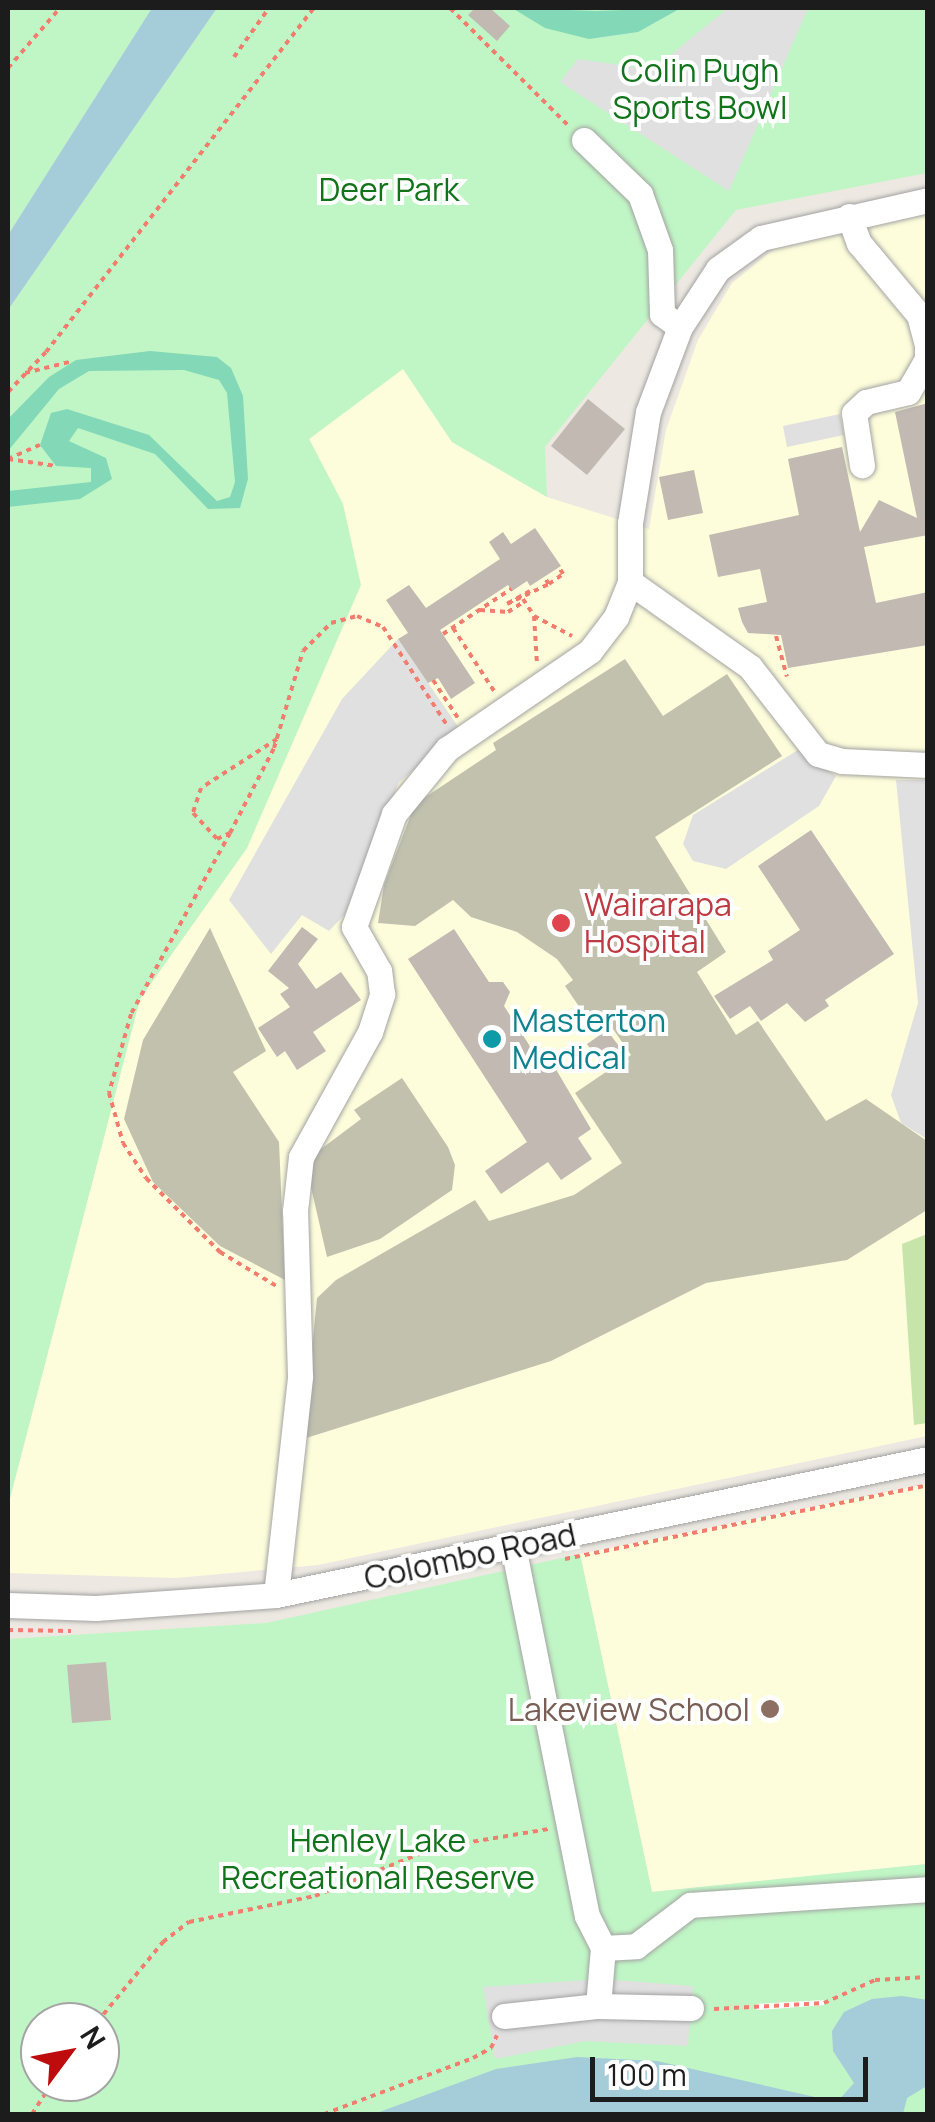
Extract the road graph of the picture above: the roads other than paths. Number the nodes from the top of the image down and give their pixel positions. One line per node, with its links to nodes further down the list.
1 (584, 140): 5 (street)
2 (928, 200): 3 (street)
3 (849, 216): 4 (street); 5 (street)
4 (923, 314): 6 (street)
5 (680, 327): 7 (street)
6 (862, 465)
7 (630, 582): 8 (street); 11 (street)
8 (928, 765)
9 (928, 1459): 10 (street, Colombo Road)
10 (513, 1546): 11 (street, Colombo Road); 14 (street)
11 (276, 1594): 12 (street, Colombo Road)
12 (8, 1606)
13 (928, 1889): 14 (street)
14 (604, 1948): 15 (street)
15 (598, 2006): 16 (street); 17 (street)
16 (691, 2008)
17 (504, 2016)

